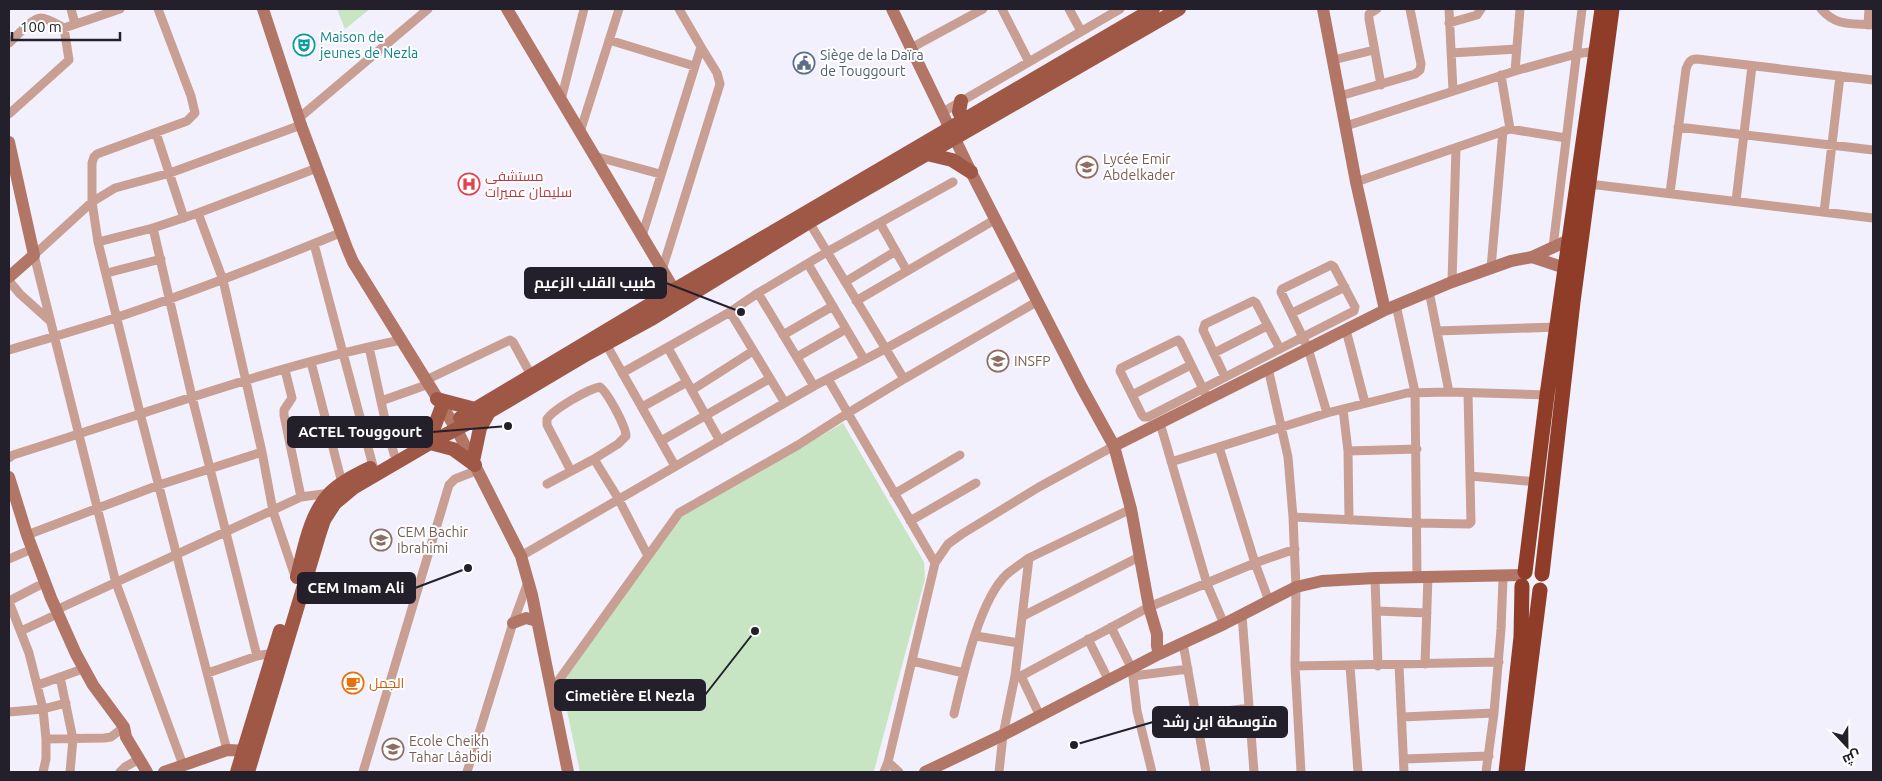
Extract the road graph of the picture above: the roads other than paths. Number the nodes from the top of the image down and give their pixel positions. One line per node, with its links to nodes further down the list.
1 (71, 9): 29 (street)
2 (120, 9): 29 (street)
3 (158, 9): 63 (street)
4 (263, 9): 58 (street)
5 (428, 9): 58 (street)
6 (507, 9): 53 (street)
7 (584, 9): 53 (street)
8 (619, 9): 33 (street)
9 (679, 9): 35 (street)
10 (892, 9): 36 (street)
11 (983, 9): 36 (street)
12 (1069, 9): 32 (street)
13 (1120, 9): 32 (street)
14 (1153, 9): 57 (main road)
15 (1179, 9): 64 (main road)
16 (1323, 9): 42 (street)
17 (1377, 9): 38 (street)
18 (1410, 9): 50 (street)
19 (1449, 9): 28 (street)
20 (1482, 9): 28 (street)
21 (1520, 9): 37 (street)
22 (1582, 9): 41 (street)
23 (1602, 9): 39 (highway)
24 (1612, 9): 80 (highway)
25 (1821, 9): 30 (street)
26 (1869, 9): 30 (street)
27 (1005, 10): 43 (street)
28 (1449, 22): 40 (street)
29 (75, 24): 31 (street)
30 (1871, 25)
31 (64, 28): 34 (street); 56 (street)
32 (1081, 31): 43 (street)
33 (608, 40): 44 (street); 62 (street)
34 (9, 44)
35 (701, 47): 44 (street); 106 (street)
36 (911, 48): 55 (street)
37 (1517, 49): 40 (street); 46 (street)
38 (1374, 50): 42 (street); 50 (street)
39 (1596, 51): 41 (street); 94 (highway)
40 (1451, 53): 51 (street)
41 (1576, 54): 46 (street); 66 (street)
42 (1333, 60): 52 (street)
43 (1029, 62): 54 (street)
44 (694, 66): 77 (street)
45 (1752, 66): 48 (street); 60 (street); 65 (street)
46 (1515, 71): 47 (street)
47 (1502, 75): 51 (street); 61 (street)
48 (1840, 76): 49 (street); 68 (street)
49 (1873, 80)
50 (1381, 85): 52 (street)
51 (1453, 91): 59 (street)
52 (1340, 96): 59 (street)
53 (561, 100): 62 (street)
54 (961, 101): 55 (street); 57 (main road)
55 (943, 112): 64 (street)
56 (9, 114)
57 (964, 120): 64 (main road)
58 (300, 122): 73 (street); 75 (street)
59 (1346, 126): 79 (street)
60 (1678, 127): 65 (street); 81 (street)
61 (1507, 130): 66 (street); 69 (street); 104 (street)
62 (580, 132): 72 (street)
63 (156, 133): 75 (street); 83 (street)
64 (953, 133): 71 (main road); 74 (street); 117 (main road)
65 (1744, 135): 68 (street); 82 (street)
66 (1566, 138): 97 (street)
67 (9, 142): 76 (street)
68 (1832, 145): 70 (street); 84 (street)
69 (1456, 148): 79 (street); 113 (street)
70 (1873, 150)
71 (927, 154): 74 (main road); 89 (main road)
72 (594, 156): 77 (street); 93 (street)
73 (317, 168): 85 (street); 92 (street)
74 (971, 172): 88 (street)
75 (170, 173): 83 (street); 86 (street)
76 (12, 174): 100 (street)
77 (660, 174): 93 (street)
78 (954, 182): 90 (street)
79 (1356, 182): 122 (street)
80 (1589, 184): 81 (street); 236 (highway)
81 (1670, 193): 82 (street)
82 (1736, 201): 84 (street)
83 (92, 202): 95 (street); 100 (street)
84 (1824, 212): 87 (street)
85 (198, 213): 86 (street); 111 (street)
86 (184, 218): 91 (street)
87 (1873, 218)
88 (996, 219): 107 (street); 108 (street)
89 (809, 222): 99 (street); 117 (main road)
90 (880, 223): 98 (street); 99 (street)
91 (153, 228): 95 (street); 102 (street)
92 (340, 233): 96 (street); 134 (street)
93 (642, 236): 106 (street)
94 (1569, 240): 97 (street); 105 (highway)
95 (98, 242): 109 (street)
96 (314, 244): 111 (street); 143 (street)
97 (1553, 247): 101 (street)
98 (896, 251): 107 (street); 112 (street)
99 (827, 252): 103 (street); 112 (street)
100 (34, 255): 110 (street); 126 (street)
101 (1532, 257): 104 (street); 105 (street)
102 (160, 258): 109 (street); 118 (street)
103 (808, 264): 116 (street); 121 (street)
104 (1491, 268): 113 (street)
105 (1565, 268): 128 (highway)
106 (662, 270): 117 (street)
107 (907, 271): 119 (street)
108 (1023, 272): 120 (street); 139 (street)
109 (107, 273): 125 (street)
110 (9, 277): 126 (street)
111 (223, 280): 118 (street); 157 (street)
112 (845, 282): 119 (street)
113 (1452, 282): 115 (street)
114 (1345, 287): 124 (street); 124 (street); 135 (street)
115 (1429, 291): 122 (street); 131 (street)
116 (758, 293): 123 (street); 132 (street)
117 (677, 295): 136 (main road); 152 (main road)
118 (170, 299): 125 (street); 168 (street)
119 (856, 301): 139 (street)
120 (1038, 301): 156 (street); 190 (street)
121 (833, 306): 129 (street); 132 (street)
122 (1390, 307): 130 (street); 162 (street)
123 (730, 312): 138 (street); 142 (street)
124 (1292, 313): 135 (street)
125 (117, 317): 133 (street); 177 (street)
126 (50, 321): 133 (street)
127 (1267, 326): 140 (street); 144 (street); 144 (street)
128 (1558, 327): 131 (street); 167 (highway)
129 (846, 329): 145 (street); 146 (street)
130 (1346, 330): 135 (street); 170 (street)
131 (1437, 331): 163 (street)
132 (783, 335): 145 (street)
133 (54, 336): 141 (street); 186 (street)
134 (401, 340): 137 (street); 158 (street)
135 (1306, 342): 140 (street); 149 (street); 179 (street)
136 (606, 344): 151 (street); 176 (main road)
137 (369, 346): 143 (street); 169 (street)
138 (668, 348): 151 (street); 159 (street)
139 (885, 349): 146 (street); 156 (street)
140 (1280, 349): 153 (street)
141 (9, 350)
142 (753, 351): 155 (street); 161 (street)
143 (343, 352): 147 (street); 181 (street)
144 (1214, 353): 153 (street)
145 (797, 357): 160 (street)
146 (864, 360): 154 (street)
147 (311, 362): 150 (street); 185 (street)
148 (1191, 365): 165 (street); 166 (street); 166 (street)
149 (1268, 368): 165 (street); 184 (street)
150 (285, 370): 157 (street); 214 (street)
151 (622, 373): 173 (street)
152 (531, 374): 158 (street); 174 (main road)
153 (1225, 377): 165 (street)
154 (828, 378): 160 (street); 178 (street)
155 (770, 379): 172 (street); 180 (street)
156 (904, 379): 178 (street)
157 (246, 381): 168 (street); 194 (street)
158 (427, 382): 169 (street); 171 (street)
159 (687, 382): 161 (street); 173 (street)
160 (814, 386): 172 (street)
161 (692, 390): 180 (street)
162 (1415, 392): 163 (street); 170 (street); 192 (street)
163 (1449, 392): 164 (street)
164 (1468, 393): 167 (street); 205 (street)
165 (1205, 394): 166 (street); 182 (street)
166 (1132, 395)
167 (1547, 395): 207 (highway)
168 (192, 398): 177 (street); 203 (street)
169 (381, 401): 195 (street)
170 (1365, 402): 175 (street)
171 (440, 403): 174 (main road); 183 (street); 187 (main road)
172 (785, 403): 189 (street)
173 (642, 407): 188 (street)
174 (475, 409): 183 (main road)
175 (1343, 409): 179 (street); 193 (street)
176 (489, 412): 183 (main road); 200 (main road)
177 (140, 413): 186 (street); 211 (street)
178 (848, 413): 213 (street); 230 (street)
179 (1327, 413): 184 (street)
180 (707, 415): 188 (street); 189 (street)
181 (361, 421): 185 (street); 201 (street)
182 (1160, 423): 190 (street); 199 (street)
183 (455, 426): 187 (main road); 200 (street)
184 (1282, 427): 191 (street); 220 (street)
185 (328, 429): 208 (street)
186 (79, 434): 197 (street); 217 (street)
187 (431, 438): 195 (main road); 200 (main road); 301 (main road)
188 (661, 441): 202 (street)
189 (720, 441): 202 (street)
190 (1114, 446): 218 (street); 234 (street)
191 (1219, 447): 199 (street); 235 (street)
192 (1417, 449): 193 (street); 223 (street)
193 (1348, 451): 221 (street)
194 (262, 452): 203 (street); 219 (street)
195 (394, 454): 201 (main road)
196 (960, 455): 213 (street)
197 (10, 456)
198 (594, 458): 204 (street); 204 (street); 215 (street)
199 (1171, 462): 244 (street)
200 (475, 465): 229 (street); 314 (street)
201 (373, 466): 208 (main road)
202 (675, 466): 215 (street)
203 (210, 468): 211 (street); 224 (street)
204 (571, 471): 210 (street)
205 (1470, 476): 207 (street); 223 (street)
206 (9, 477): 225 (street)
207 (1537, 482): 241 (highway)
208 (342, 483): 212 (main road)
209 (976, 483): 222 (street)
210 (547, 484)
211 (159, 485): 217 (street); 228 (street)
212 (330, 493): 214 (street); 240 (main road)
213 (894, 494): 222 (street)
214 (301, 497): 219 (street)
215 (618, 498): 229 (street); 230 (street)
216 (9, 503): 227 (street)
217 (97, 508): 225 (street); 243 (street)
218 (1130, 509): 231 (street); 232 (street)
219 (273, 511): 224 (street); 240 (street)
220 (1293, 517): 221 (street); 226 (street)
221 (1349, 520): 223 (street)
222 (910, 521): 234 (street)
223 (1416, 524): 237 (street)
224 (226, 533): 228 (street); 267 (street)
225 (27, 535): 253 (street)
226 (1295, 549): 235 (street); 246 (street)
227 (25, 552): 233 (street); 245 (street)
228 (177, 554): 243 (street); 277 (street)
229 (521, 556): 242 (street)
230 (648, 556): 284 (street)
231 (1139, 557): 250 (street); 255 (street)
232 (1030, 558): 255 (street); 261 (street)
233 (9, 559)
234 (935, 563): 268 (street)
235 (1255, 563): 244 (street); 248 (street)
236 (1542, 574): 241 (highway); 247 (highway)
237 (1423, 576): 238 (street); 239 (street); 252 (street)
238 (1376, 578): 246 (street); 251 (street)
239 (1498, 578): 241 (street); 269 (street)
240 (296, 579): 266 (main road)
241 (1523, 579): 247 (highway); 294 (highway)
242 (528, 581): 256 (street); 257 (street)
243 (116, 583): 253 (street); 306 (street)
244 (1207, 584): 250 (street); 258 (street)
245 (38, 586): 249 (street); 253 (street)
246 (1296, 587): 248 (street); 272 (street)
247 (1540, 590): 294 (highway)
248 (1269, 601): 254 (street)
249 (9, 602): 260 (street)
250 (1150, 607): 259 (street); 265 (street)
251 (1376, 611): 252 (street); 274 (street)
252 (1427, 613): 270 (street)
253 (54, 614): 260 (street); 276 (street); 296 (street)
254 (1242, 615): 258 (street); 287 (street)
255 (1023, 616): 263 (street)
256 (537, 621): 257 (street); 284 (street)
257 (514, 622): 315 (street)
258 (1224, 624): 264 (street)
259 (1111, 627): 262 (street); 279 (street)
260 (21, 631): 283 (street)
261 (976, 636): 263 (street); 278 (street)
262 (1088, 639): 280 (street); 282 (street)
263 (1019, 643): 280 (street)
264 (1183, 643): 265 (street); 275 (street)
265 (1164, 652): 279 (street)
266 (273, 653): 267 (street); 301 (main road)
267 (258, 656): 277 (street)
268 (912, 661): 278 (street); 305 (street)
269 (1499, 662): 270 (street); 289 (street)
270 (1425, 664): 271 (street)
271 (1399, 665): 274 (street); 293 (street)
272 (1295, 666): 273 (street); 324 (street)
273 (1350, 666): 274 (street); 325 (street)
274 (1378, 666)
275 (1188, 669): 279 (street); 291 (street)
276 (77, 671): 281 (street); 296 (street)
277 (208, 673): 300 (street)
278 (964, 673): 290 (street)
279 (1132, 673): 282 (street); 321 (street)
280 (1018, 676): 292 (street); 297 (street)
281 (60, 677): 283 (street); 285 (street)
282 (1109, 681): 292 (street)
283 (38, 685): 286 (street)
284 (551, 690): 316 (street)
285 (66, 703): 286 (street); 299 (street)
286 (43, 708): 288 (street); 298 (street)
287 (1249, 708): 291 (street); 323 (street)
288 (9, 712)
289 (1494, 713): 293 (street); 295 (street)
290 (954, 714)
291 (1196, 715): 322 (street)
292 (1040, 716): 297 (street)
293 (1402, 717): 303 (street)
294 (1516, 729): 295 (street); 328 (highway); 329 (highway)
295 (1492, 730): 302 (street)
296 (123, 732): 299 (street); 304 (street)
297 (1003, 735): 319 (street); 320 (street)
298 (46, 739): 299 (street); 307 (street)
299 (73, 739): 308 (street)
300 (227, 750): 301 (street); 306 (street)
301 (249, 750): 312 (main road); 313 (main road)
302 (1489, 756): 303 (street); 327 (street)
303 (1404, 759): 326 (street)
304 (139, 760): 309 (street); 310 (street)
305 (888, 762): 317 (street); 318 (street)
306 (183, 765): 311 (street)
307 (43, 772)
308 (70, 772)
309 (120, 772)
310 (147, 772)
311 (164, 772)
312 (237, 772)
313 (248, 772)
314 (363, 772)
315 (467, 772)
316 (568, 772)
317 (884, 772)
318 (899, 772)
319 (925, 772)
320 (999, 772)
321 (1152, 772)
322 (1206, 772)
323 (1254, 772)
324 (1301, 772)
325 (1358, 772)
326 (1404, 772)
327 (1486, 772)
328 (1506, 772)
329 (1517, 772)

